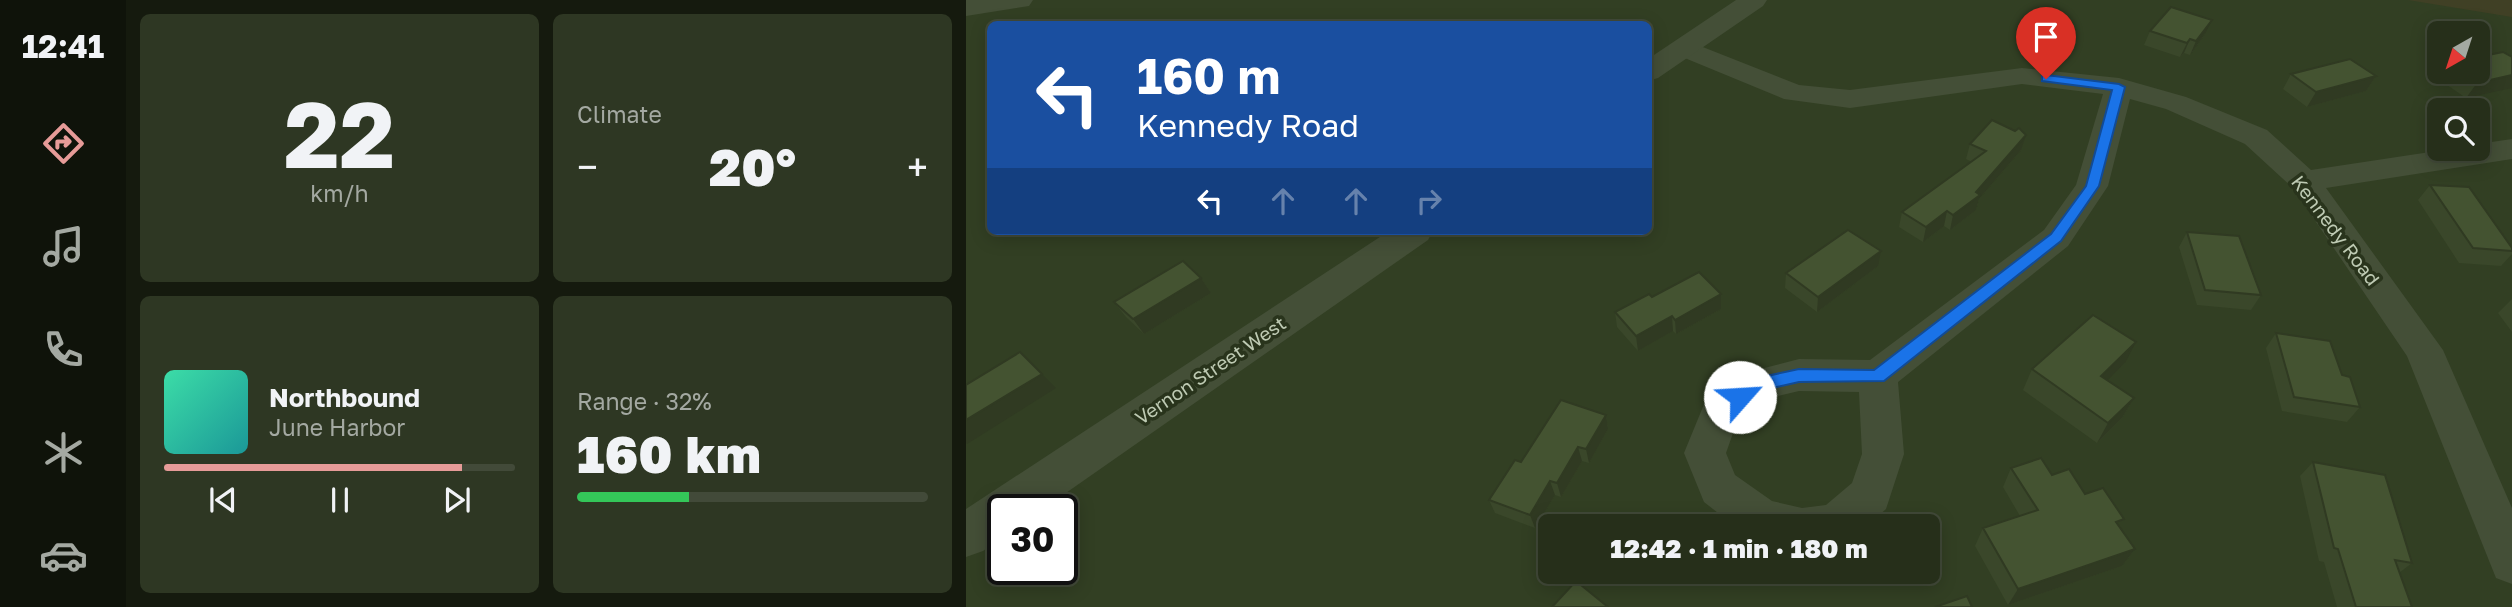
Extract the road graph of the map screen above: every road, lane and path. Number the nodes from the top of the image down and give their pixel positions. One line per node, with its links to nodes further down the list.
1 (1020, 0): 3 (street)
2 (1754, 0): 4 (street)
3 (966, 8)
4 (1685, 48): 5 (street); 6 (street, Kennedy Road)
5 (1652, 69)
6 (2119, 87): 8 (street, Kennedy Road); 10 (street)
7 (2512, 149): 8 (street)
8 (2304, 181): 16 (street, Kennedy Road)
9 (1409, 235): 11 (street, Vernon Street West)
10 (1878, 376): 12 (street); 13 (street)
11 (1028, 494)
12 (1754, 514)
13 (1848, 514)
14 (987, 521): 15 (street, Vernon Street West)
15 (966, 535)
16 (2512, 562)

